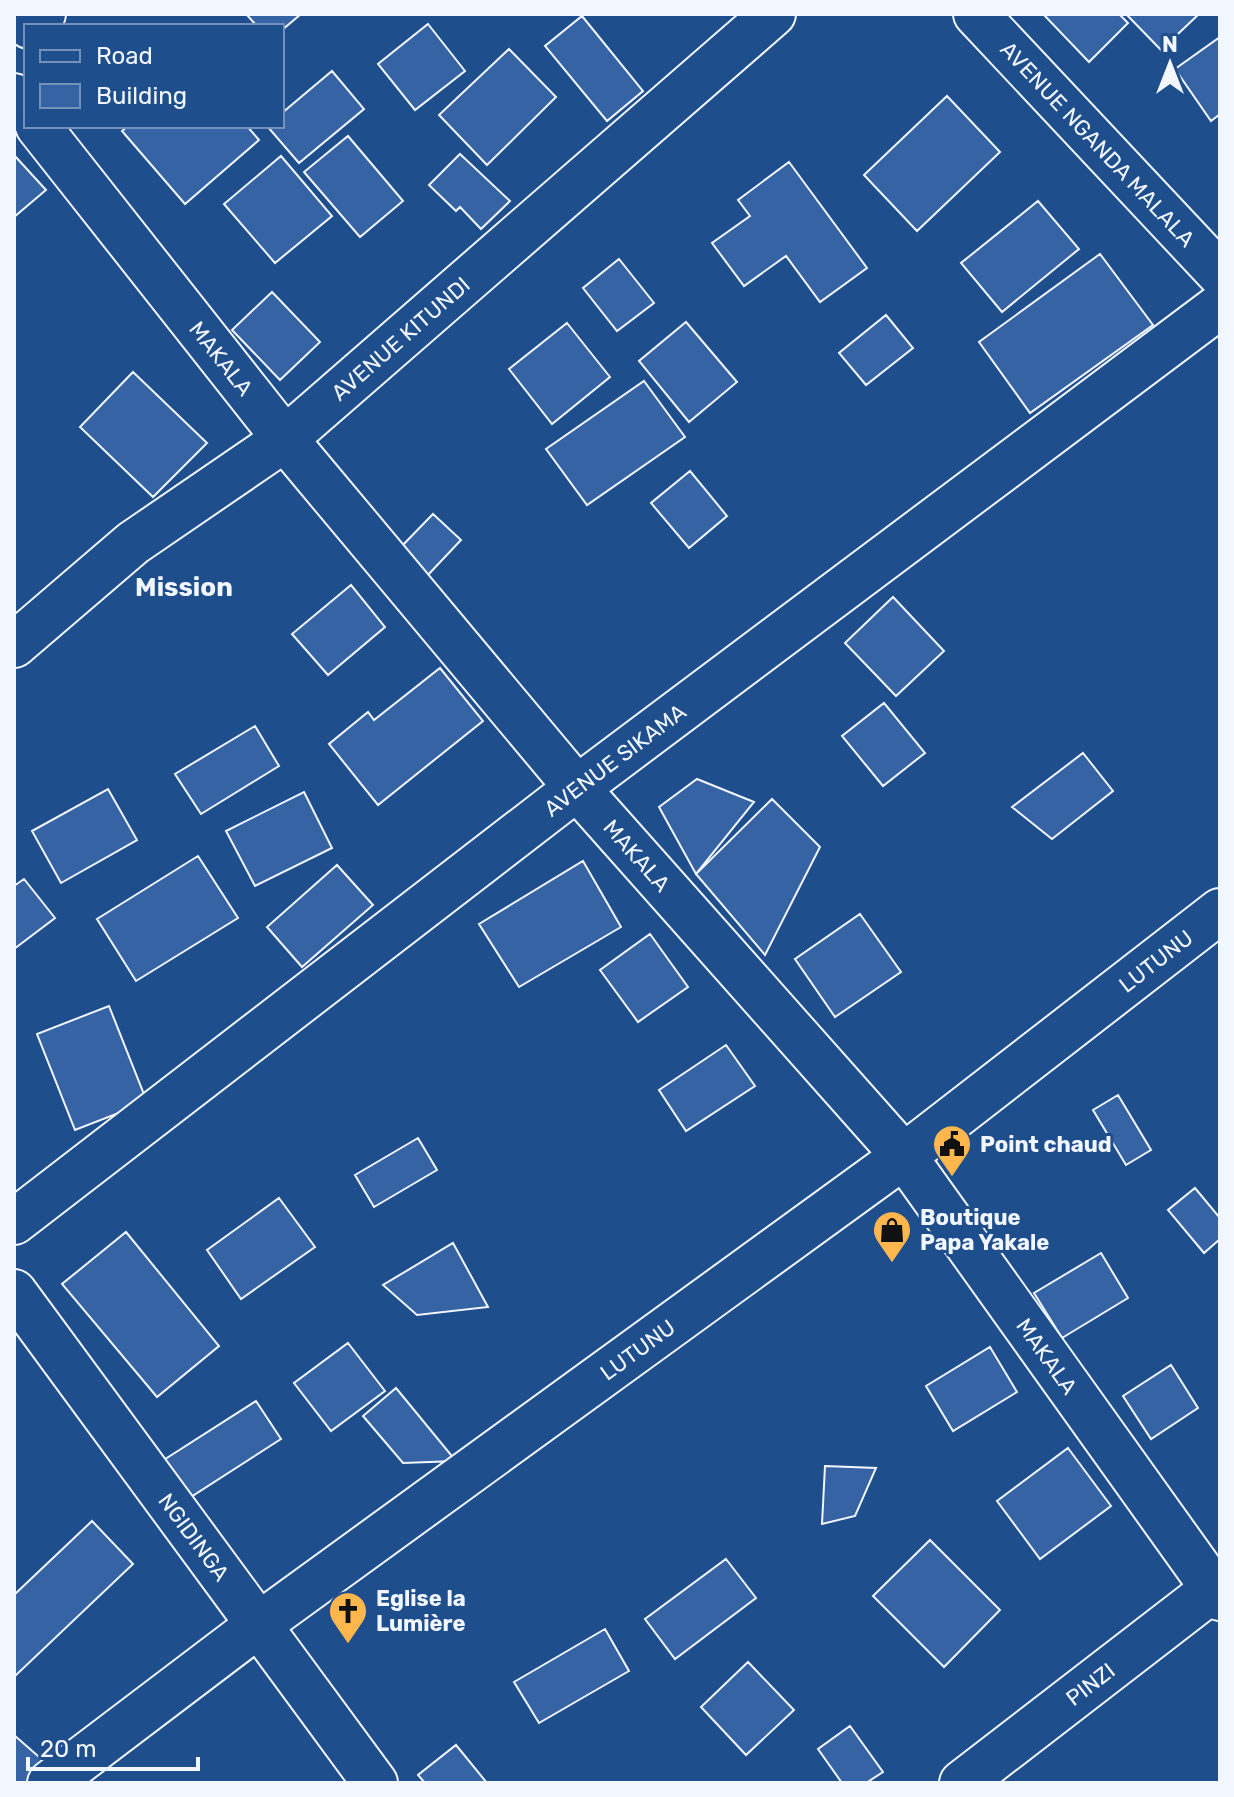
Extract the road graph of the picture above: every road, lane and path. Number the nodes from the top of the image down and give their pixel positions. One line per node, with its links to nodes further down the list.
1 (773, 14): 6 (street, AVENUE KITUNDI)
2 (976, 14): 4 (street, AVENUE NGANDA MALALA)
3 (40, 128): 6 (street, MAKALA)
4 (1220, 274)
5 (1220, 306): 8 (street, AVENUE SIKAMA)
6 (285, 439): 7 (street, AVENUE KITUNDI); 8 (street, MAKALA)
7 (14, 645)
8 (577, 788): 10 (street, MAKALA); 11 (street, AVENUE SIKAMA)
9 (1220, 911): 10 (street, LUTUNU)
10 (904, 1156): 13 (street, MAKALA); 14 (street, LUTUNU)
11 (14, 1222)
12 (14, 1292): 14 (street, NGIDINGA)
13 (1218, 1591): 17 (street, PINZI)
14 (257, 1626): 15 (street, LUTUNU); 16 (street, NGIDINGA)
15 (50, 1783)
16 (375, 1783)
17 (962, 1783)

